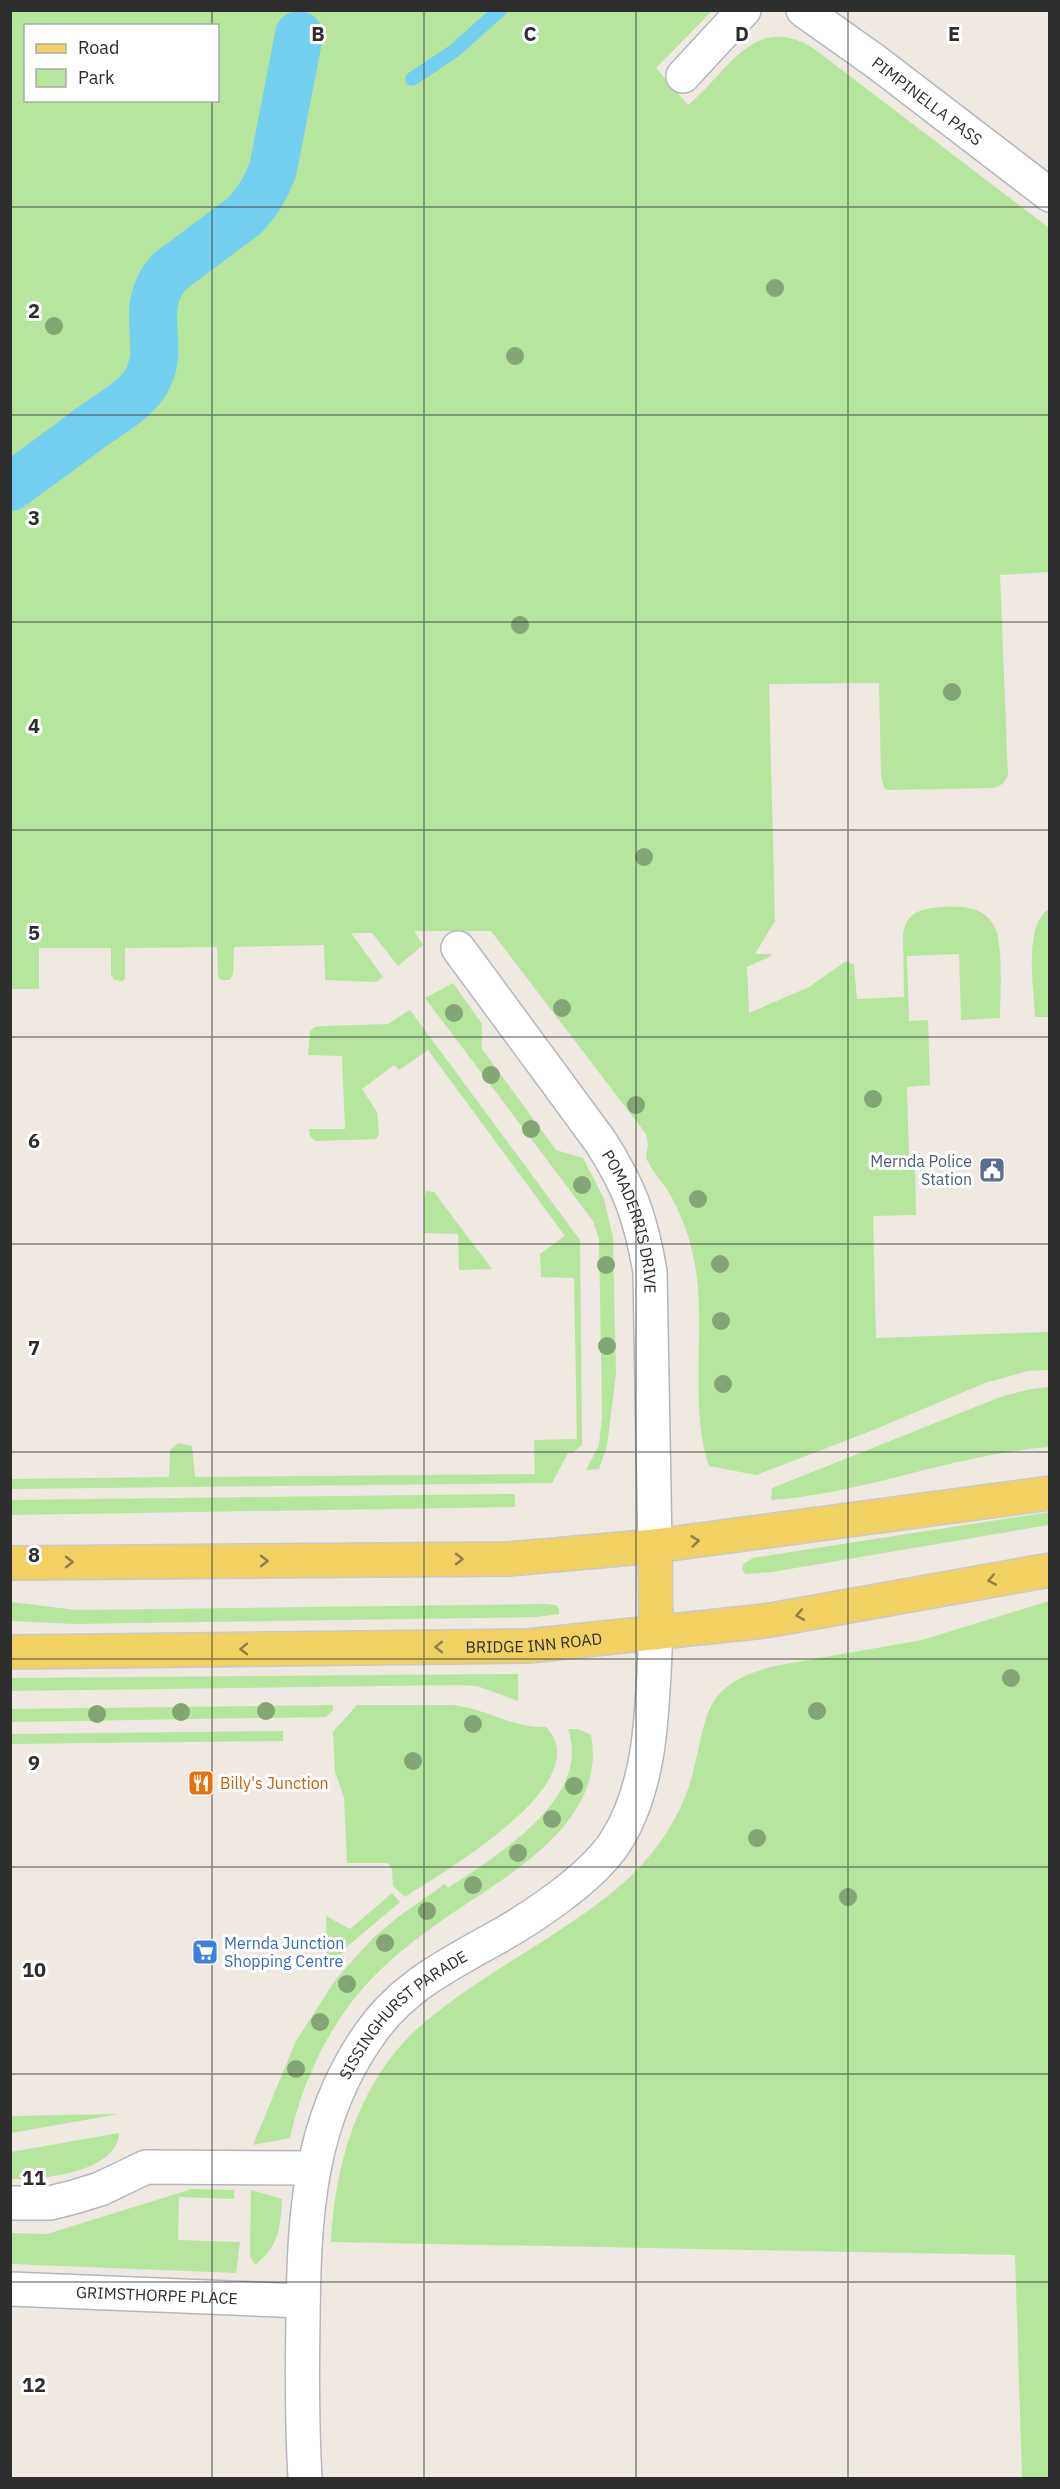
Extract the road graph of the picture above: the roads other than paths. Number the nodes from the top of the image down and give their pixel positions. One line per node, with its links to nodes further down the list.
1 (744, 10): 3 (street)
2 (803, 10): 4 (street, PIMPINELLA PASS)
3 (683, 76)
4 (1050, 195)
5 (458, 948): 7 (street, POMADERRIS DRIVE)
6 (1050, 1493): 7 (main road, one-way to 6)
7 (655, 1546): 8 (main road, one-way to 7); 10 (main road)
8 (10, 1563)
9 (1050, 1570): 10 (main road, BRIDGE INN ROAD, one-way to 10)
10 (656, 1633): 11 (main road, BRIDGE INN ROAD, one-way to 11); 12 (street, SISSINGHURST PARADE)
11 (10, 1652)
12 (313, 2168): 13 (street); 15 (street, SISSINGHURST PARADE)
13 (10, 2203)
14 (10, 2289): 15 (street, GRIMSTHORPE PLACE)
15 (303, 2301): 16 (street, SISSINGHURST PARADE)
16 (305, 2478)

